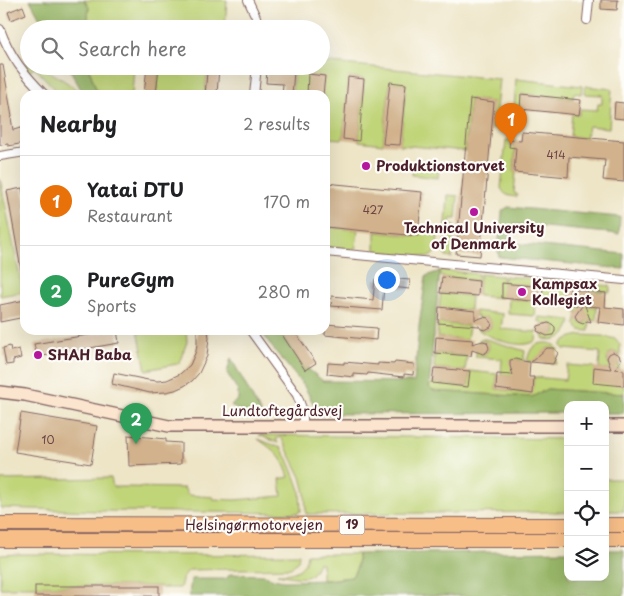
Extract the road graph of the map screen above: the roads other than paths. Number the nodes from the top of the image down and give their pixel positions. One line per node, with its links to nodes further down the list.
1 (248, 0): 3 (street)
2 (589, 0): 4 (street)
3 (257, 20)
4 (587, 20)
5 (0, 29): 6 (street)
6 (20, 68)
7 (26, 75): 9 (street)
8 (256, 75): 10 (street)
9 (40, 90)
10 (255, 90)
11 (20, 153): 12 (street)
12 (0, 156)
13 (330, 252): 14 (street)
14 (624, 280)
15 (254, 335): 17 (street)
16 (0, 392): 17 (street, Lundtoftegårdsvej)
17 (303, 425): 18 (street, Lundtoftegårdsvej)
18 (564, 426)
19 (609, 426): 20 (street)
20 (624, 426)
21 (0, 514): 23 (highway)
22 (0, 524): 23 (highway, Helsingørmotorvejen / 19)
23 (137, 524): 24 (highway, Helsingørmotorvejen / 19)
24 (564, 525)
25 (609, 525): 26 (highway)
26 (624, 525)
27 (0, 540): 28 (highway, Helsingørmotorvejen / 19)
28 (81, 540): 29 (highway, Helsingørmotorvejen / 19); 32 (highway)
29 (564, 540)
30 (609, 540): 31 (highway)
31 (624, 540)
32 (0, 548)

